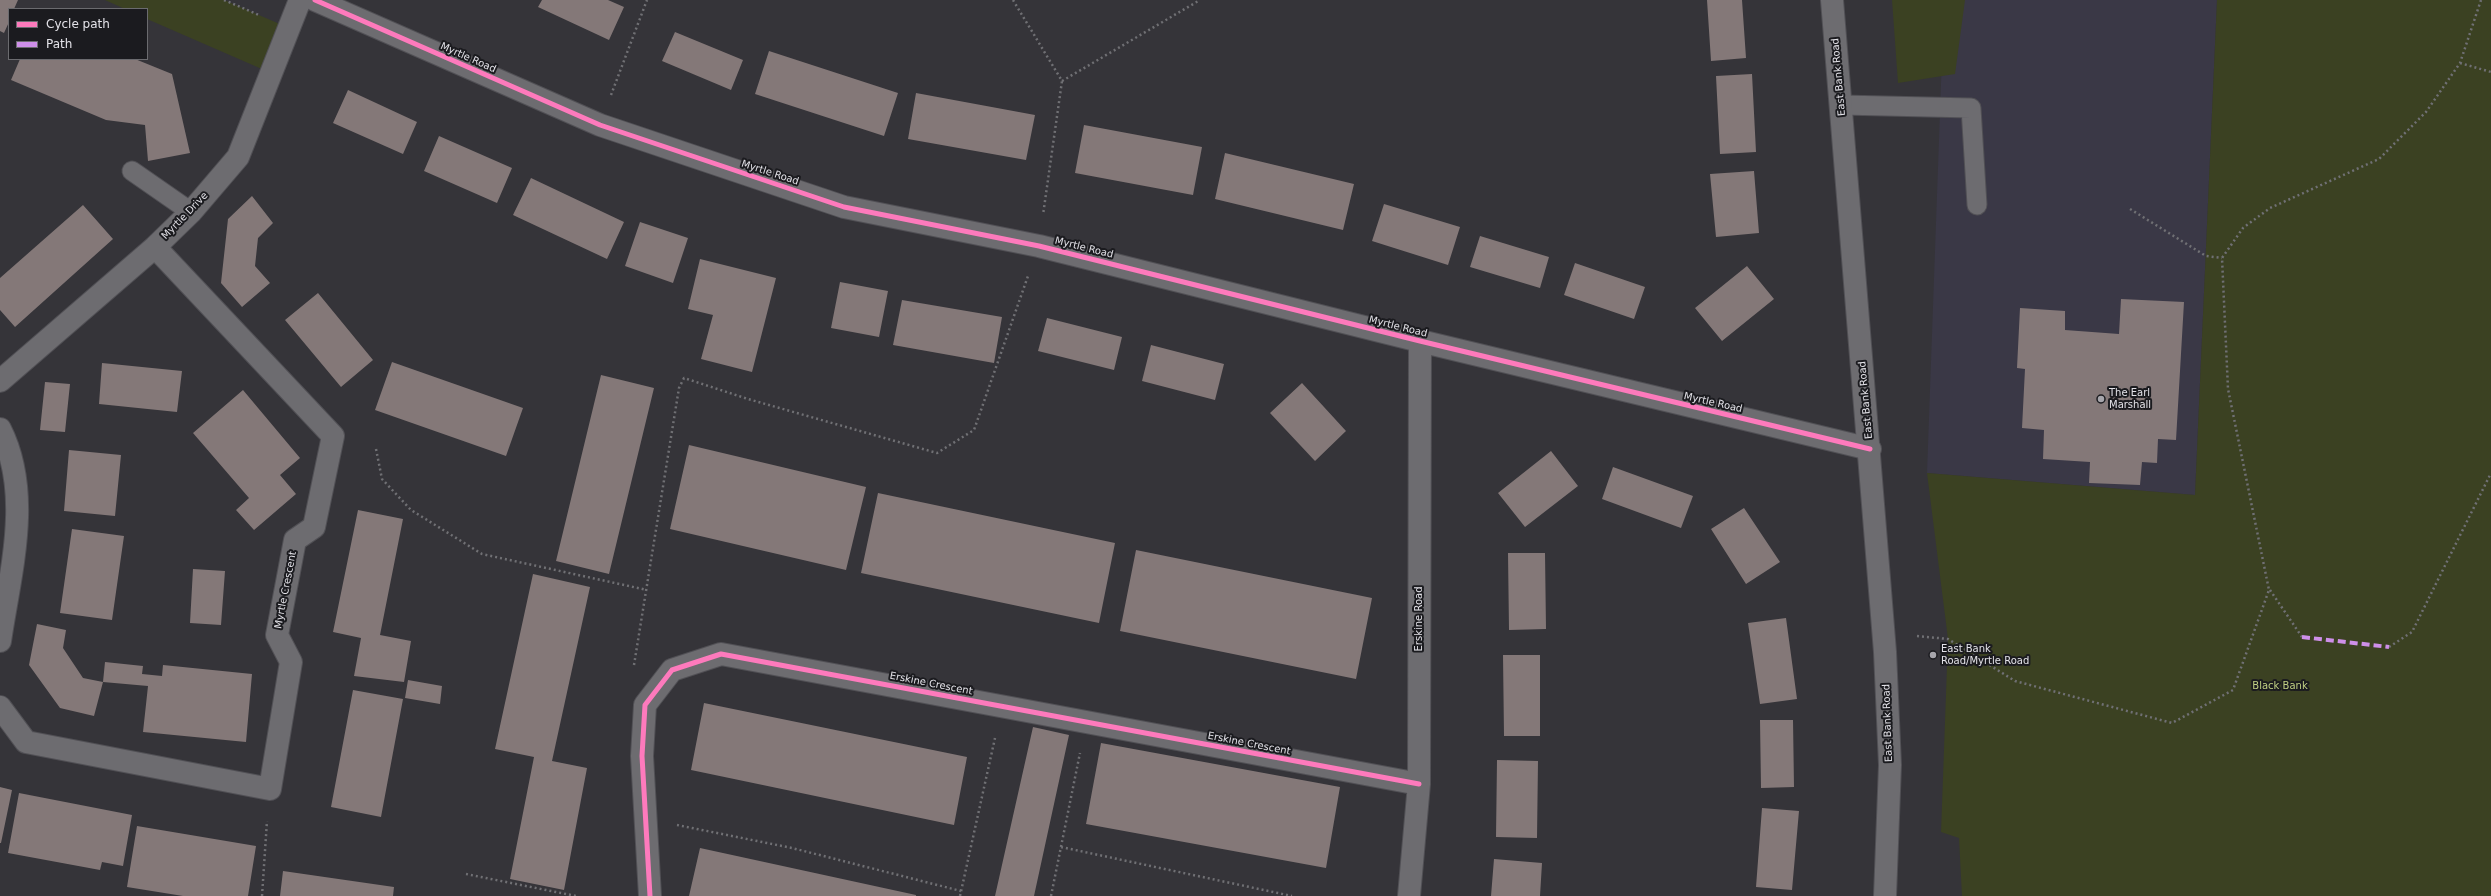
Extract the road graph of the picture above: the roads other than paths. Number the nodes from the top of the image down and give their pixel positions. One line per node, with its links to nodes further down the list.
1 (300, 0): 7 (street, Myrtle Drive)
2 (315, 0): 9 (street, Myrtle Road)
3 (1832, 0): 4 (street, East Bank Road)
4 (1842, 105): 6 (lane); 12 (street, East Bank Road)
5 (132, 171): 7 (lane)
6 (1977, 205)
7 (191, 212): 8 (street, Myrtle Drive)
8 (155, 247): 10 (street, Myrtle Drive); 14 (street, Myrtle Crescent)
9 (1420, 341): 12 (street, Myrtle Road); 15 (street, Erskine Road)
10 (0, 381)
11 (0, 429): 13 (street)
12 (1870, 449): 18 (street, East Bank Road)
13 (0, 641)
14 (0, 707)
15 (1419, 784): 16 (street, Erskine Crescent); 17 (street, Erskine Road)
16 (650, 896)
17 (1409, 896)
18 (1885, 896)

